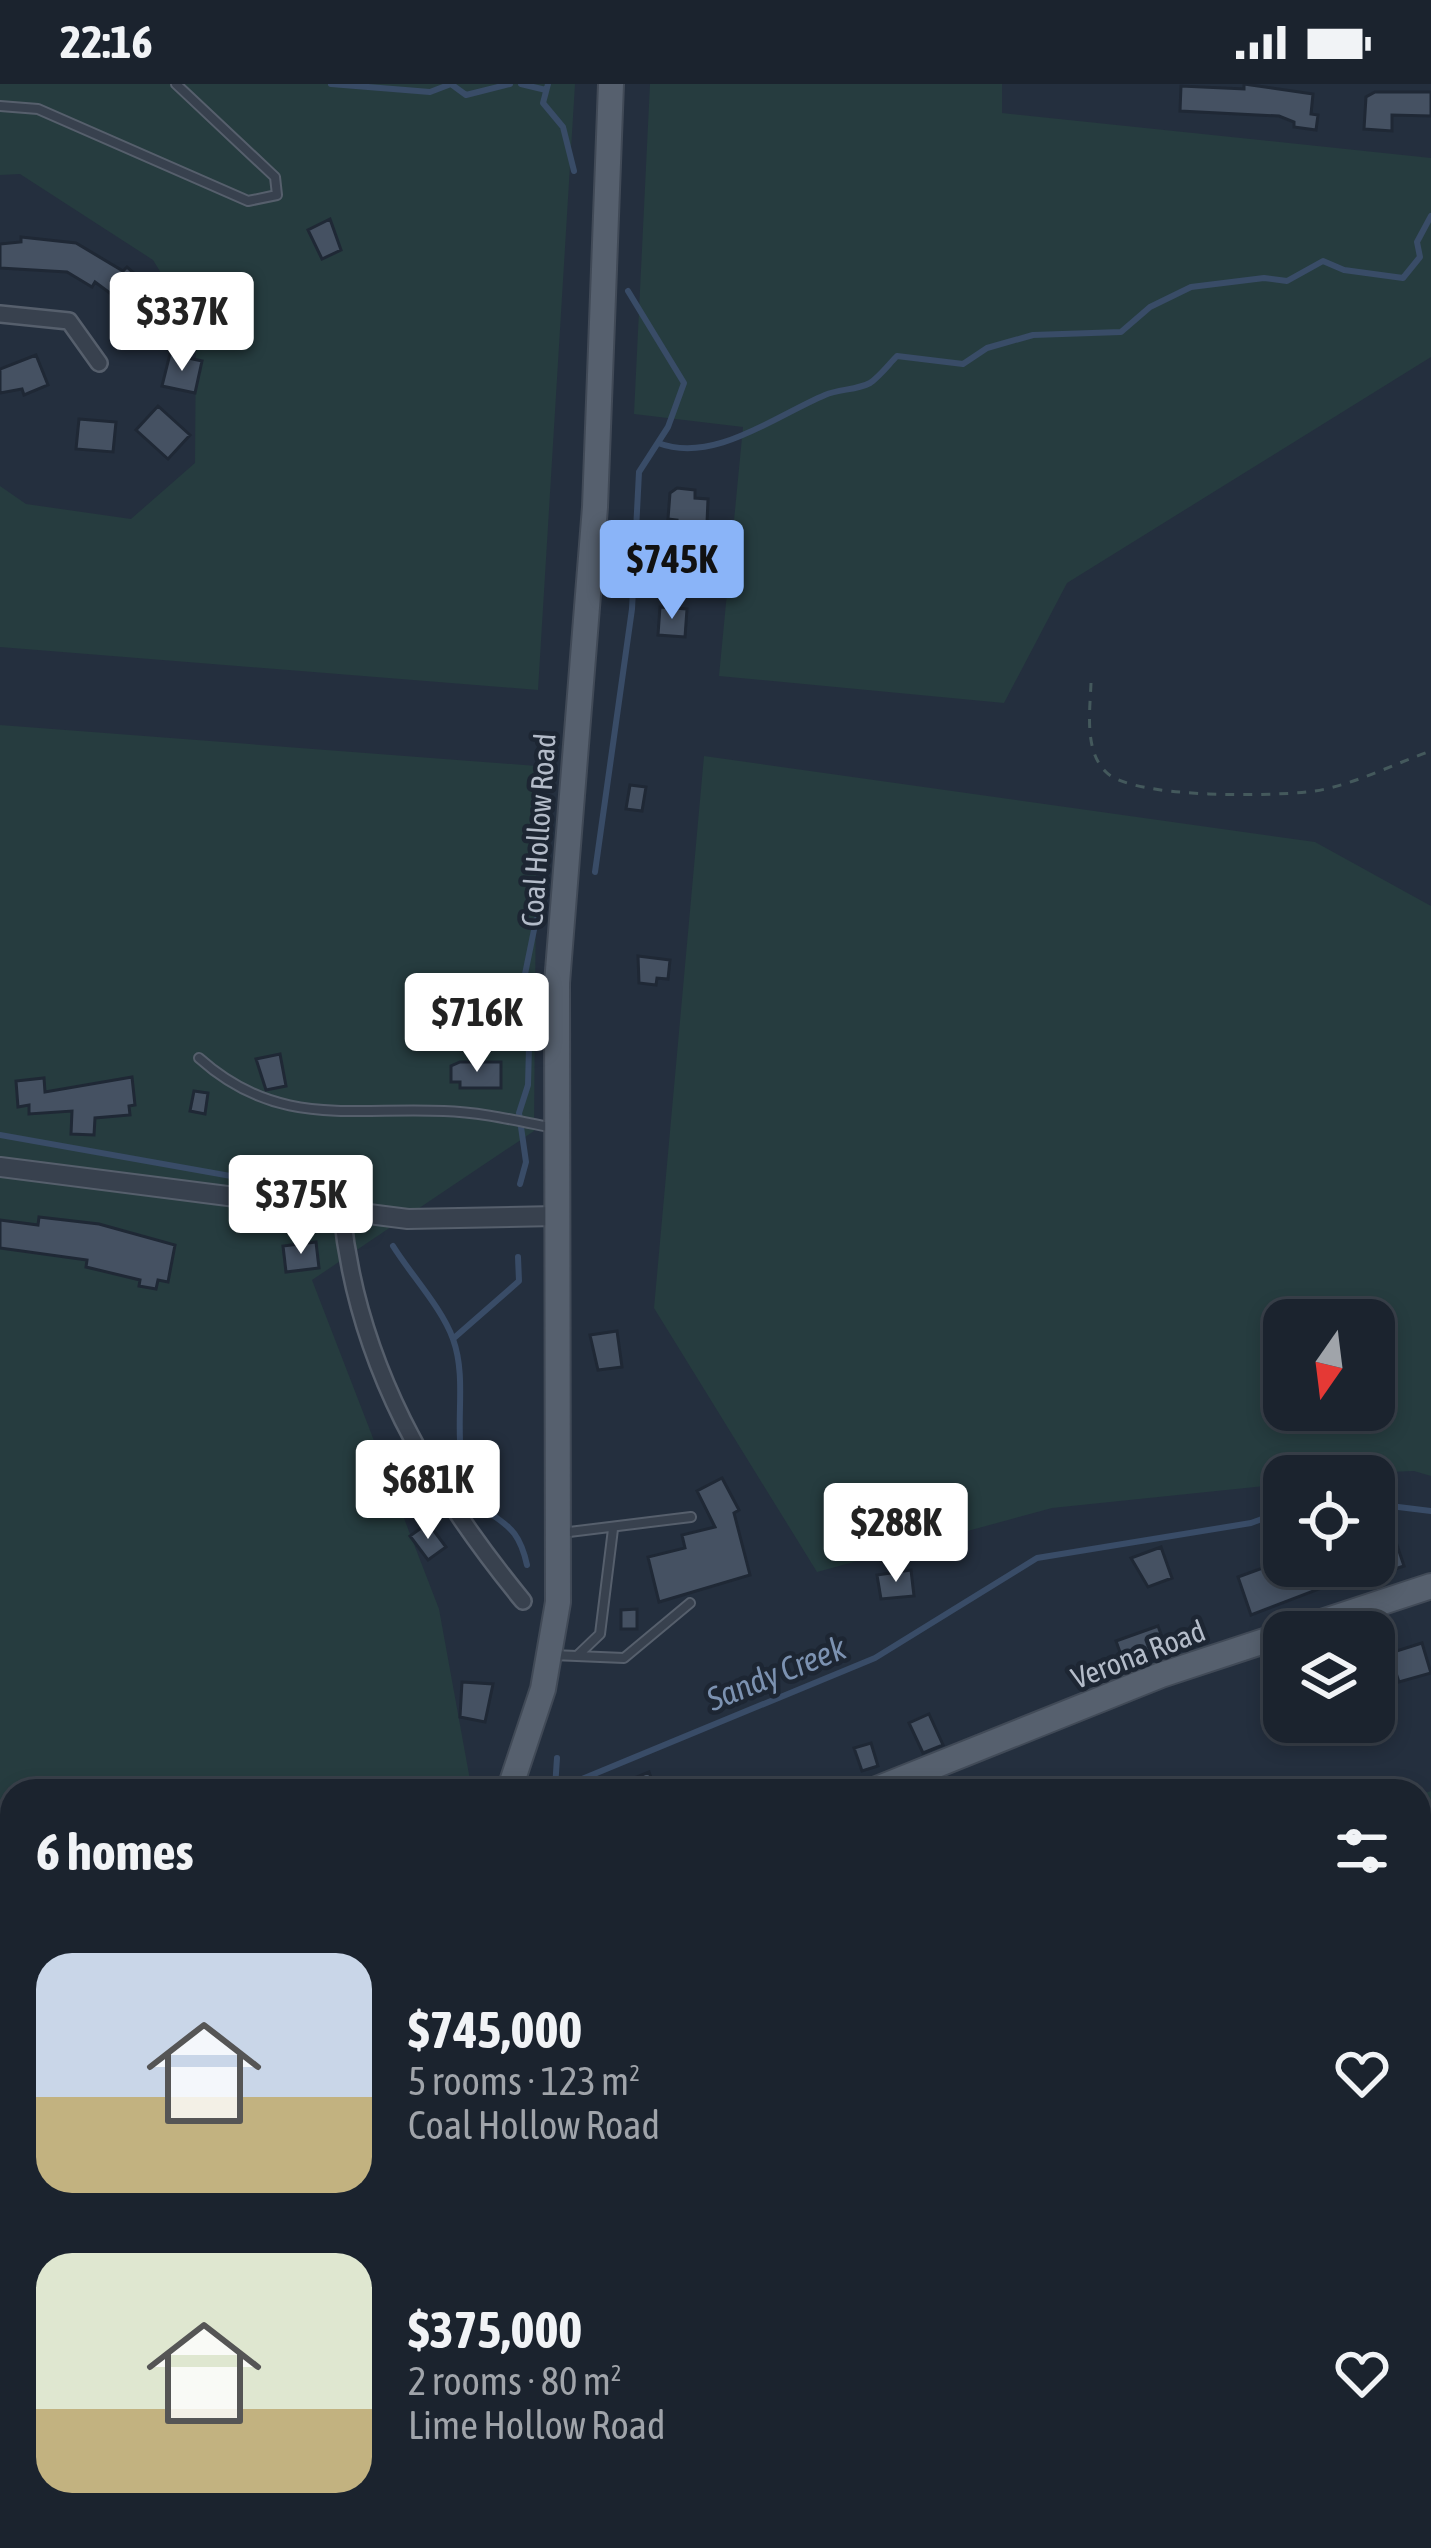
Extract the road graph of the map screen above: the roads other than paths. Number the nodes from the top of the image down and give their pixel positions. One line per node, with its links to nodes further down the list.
1 (176, 84): 3 (lane)
2 (611, 84): 7 (main road, Coal Hollow Road)
3 (0, 106)
4 (0, 314): 5 (street)
5 (99, 363)
6 (199, 1058): 7 (lane)
7 (545, 1126): 10 (main road, Coal Hollow Road)
8 (0, 1167): 9 (street)
9 (342, 1213): 10 (street); 15 (street)
10 (556, 1216): 13 (main road, Coal Hollow Road)
11 (691, 1516): 12 (lane)
12 (613, 1528): 13 (lane); 17 (lane)
13 (560, 1533): 17 (main road, Coal Hollow Road)
14 (1431, 1586): 19 (main road, Verona Road)
15 (523, 1601)
16 (689, 1603): 17 (lane)
17 (564, 1656): 18 (main road, Coal Hollow Road)
18 (514, 1779)
19 (902, 1779)

